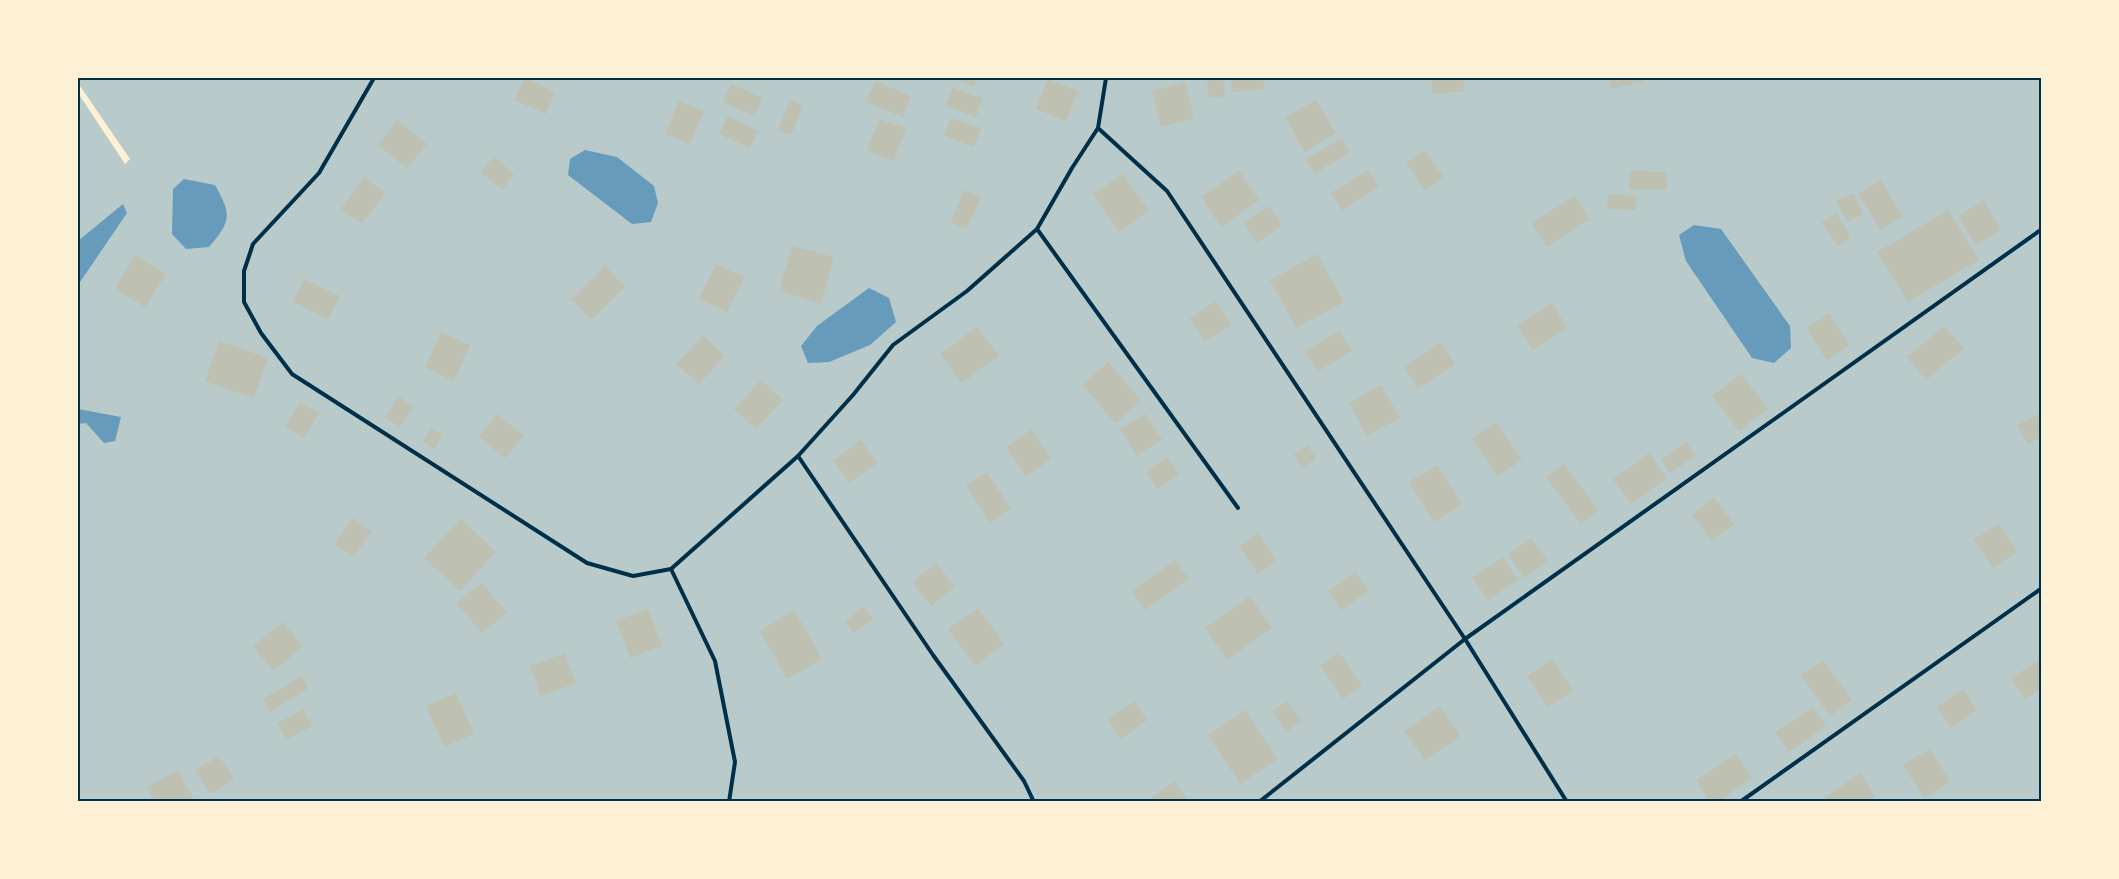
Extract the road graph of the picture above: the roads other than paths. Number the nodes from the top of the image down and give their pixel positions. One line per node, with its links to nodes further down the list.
1 (374, 78): 8 (lane)
2 (1106, 78): 3 (lane)
3 (1098, 128): 4 (lane); 10 (lane)
4 (1037, 229): 6 (lane); 7 (lane)
5 (2042, 229): 10 (lane)
6 (798, 456): 8 (lane); 12 (lane)
7 (1238, 508)
8 (671, 569): 11 (lane)
9 (2042, 588): 15 (lane)
10 (1465, 639): 13 (lane); 14 (lane)
11 (729, 802)
12 (1034, 802)
13 (1259, 802)
14 (1567, 802)
15 (1740, 802)

